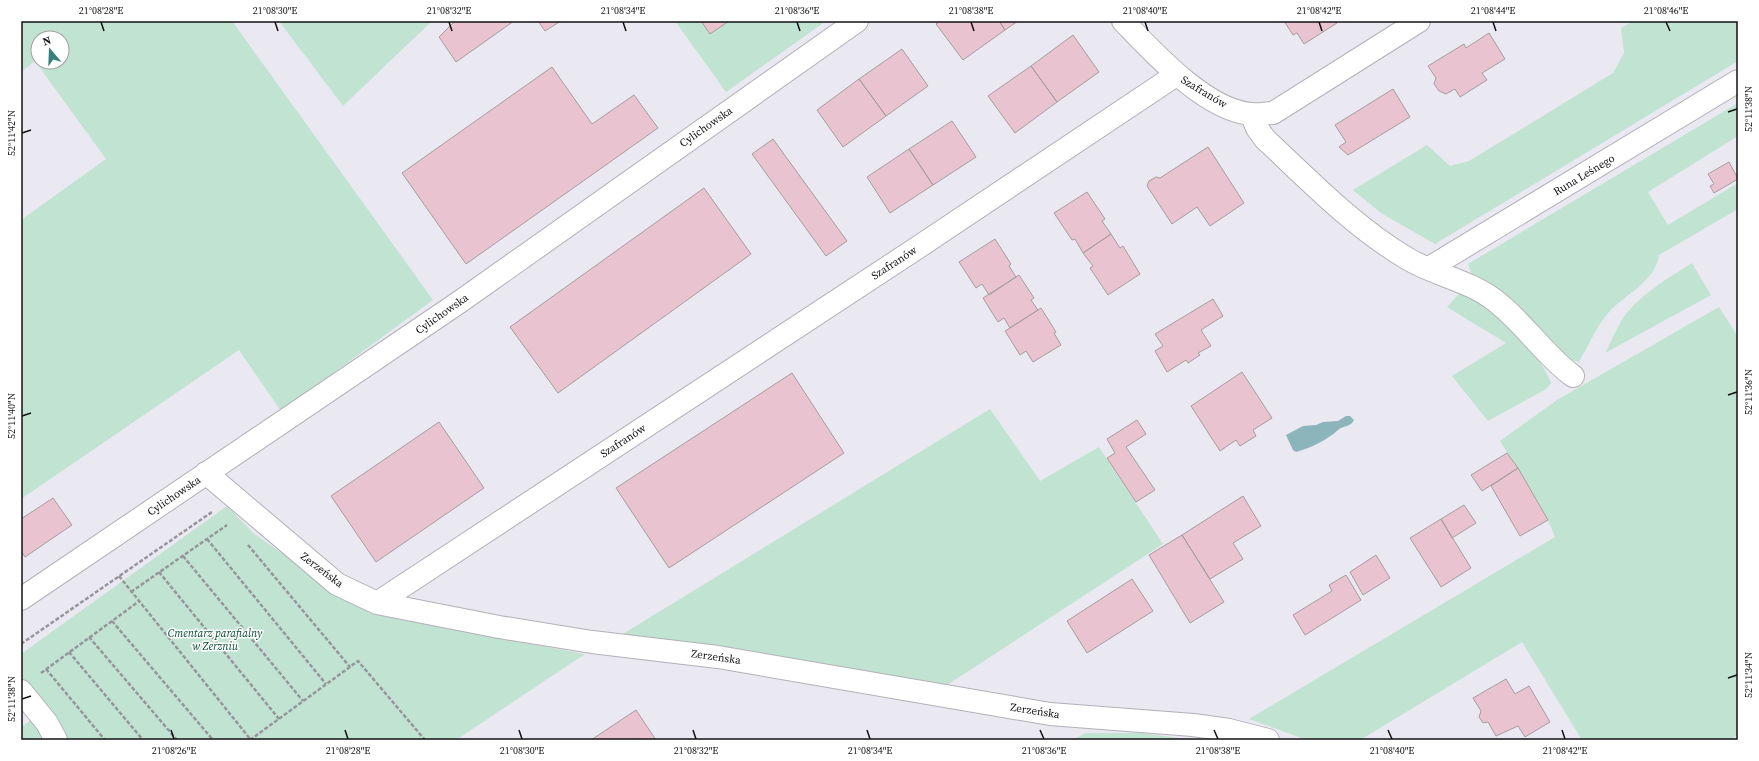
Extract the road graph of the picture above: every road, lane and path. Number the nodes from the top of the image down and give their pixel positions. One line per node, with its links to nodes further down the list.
1 (858, 21): 9 (street, Cylichowska)
2 (1123, 21): 4 (street)
3 (1419, 21): 6 (street, Szafranów)
4 (1176, 75): 6 (street, Szafranów); 20 (street, Szafranów)
5 (1738, 81): 7 (street, Runa Leśnego)
6 (1251, 114): 7 (street)
7 (1429, 268): 8 (street)
8 (1573, 376)
9 (206, 473): 10 (street, Zerzeńska); 18 (street, Cylichowska)
10 (234, 496): 16 (path); 20 (street, Zerzeńska)
11 (230, 523): 12 (path)
12 (207, 539): 14 (path); 28 (path)
13 (245, 541): 25 (path)
14 (183, 556): 15 (path); 30 (path)
15 (159, 572): 17 (path); 31 (path)
16 (119, 576): 17 (path); 23 (path)
17 (131, 592): 19 (path)
18 (21, 600)
19 (138, 602): 21 (path); 37 (path)
20 (377, 603): 39 (street, Zerzeńska)
21 (112, 621): 22 (path); 36 (path)
22 (89, 637): 24 (path); 35 (path)
23 (21, 644)
24 (69, 652): 26 (path); 34 (path)
25 (350, 667): 28 (path); 38 (path)
26 (46, 669): 27 (path); 33 (path)
27 (40, 674)
28 (326, 684): 30 (path)
29 (21, 691): 32 (street)
30 (303, 701): 31 (path)
31 (279, 719): 37 (path)
32 (56, 740)
33 (105, 740)
34 (143, 740)
35 (177, 740)
36 (212, 740)
37 (251, 740)
38 (425, 740)
39 (1268, 740)

